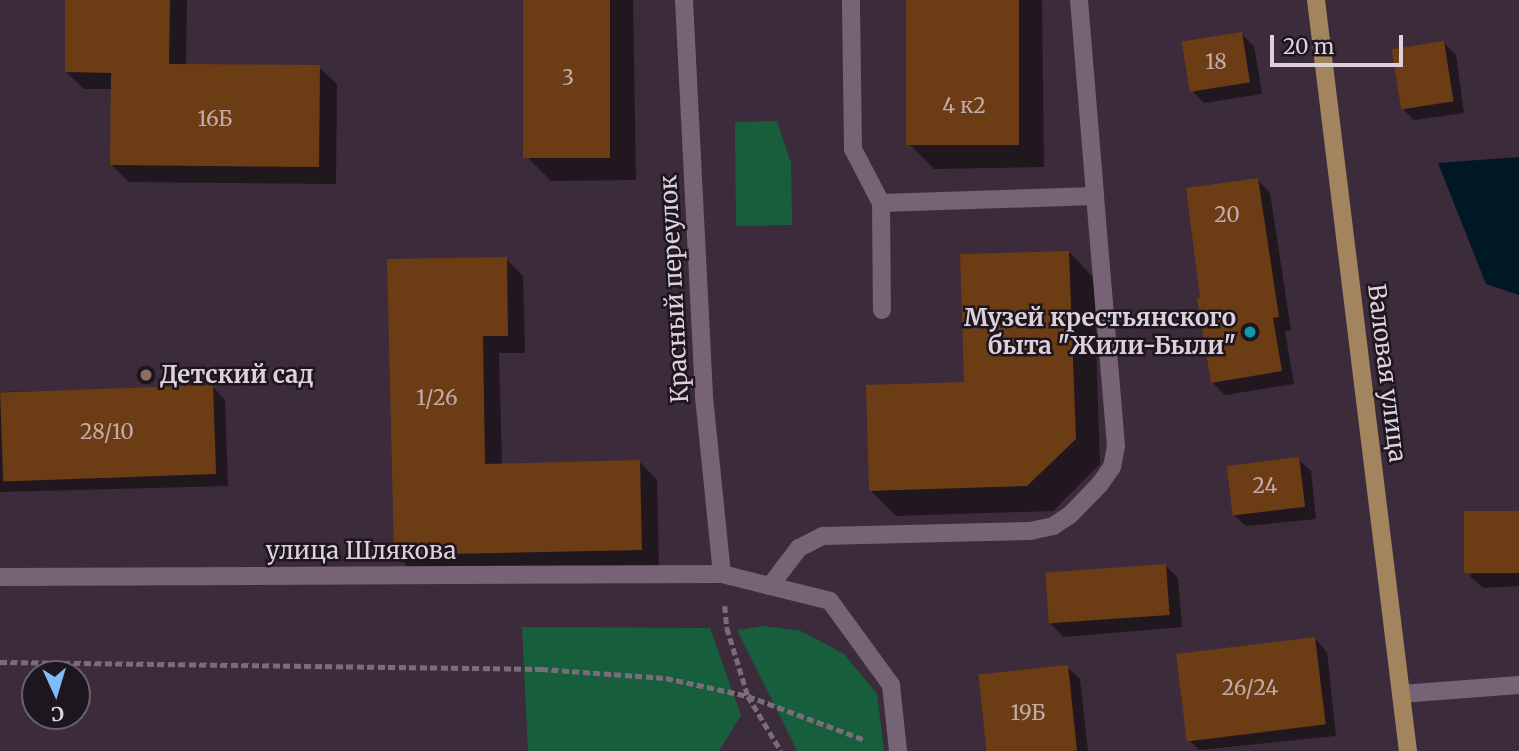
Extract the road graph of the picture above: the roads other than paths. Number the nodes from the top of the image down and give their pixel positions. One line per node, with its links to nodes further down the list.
1 (684, 0): 8 (street, Красный переулок)
2 (851, 0): 6 (street)
3 (1079, 0): 5 (street)
4 (1316, 0): 12 (main road, Валовая улица)
5 (1095, 196): 6 (street); 10 (street)
6 (881, 202): 7 (street)
7 (882, 310)
8 (722, 574): 9 (street, улица Шлякова); 10 (street, улица Шлякова)
9 (0, 577)
10 (770, 586): 13 (street, улица Шлякова)
11 (1519, 685): 12 (street)
12 (1401, 694): 14 (main road, Валовая улица)
13 (898, 751)
14 (1408, 751)

